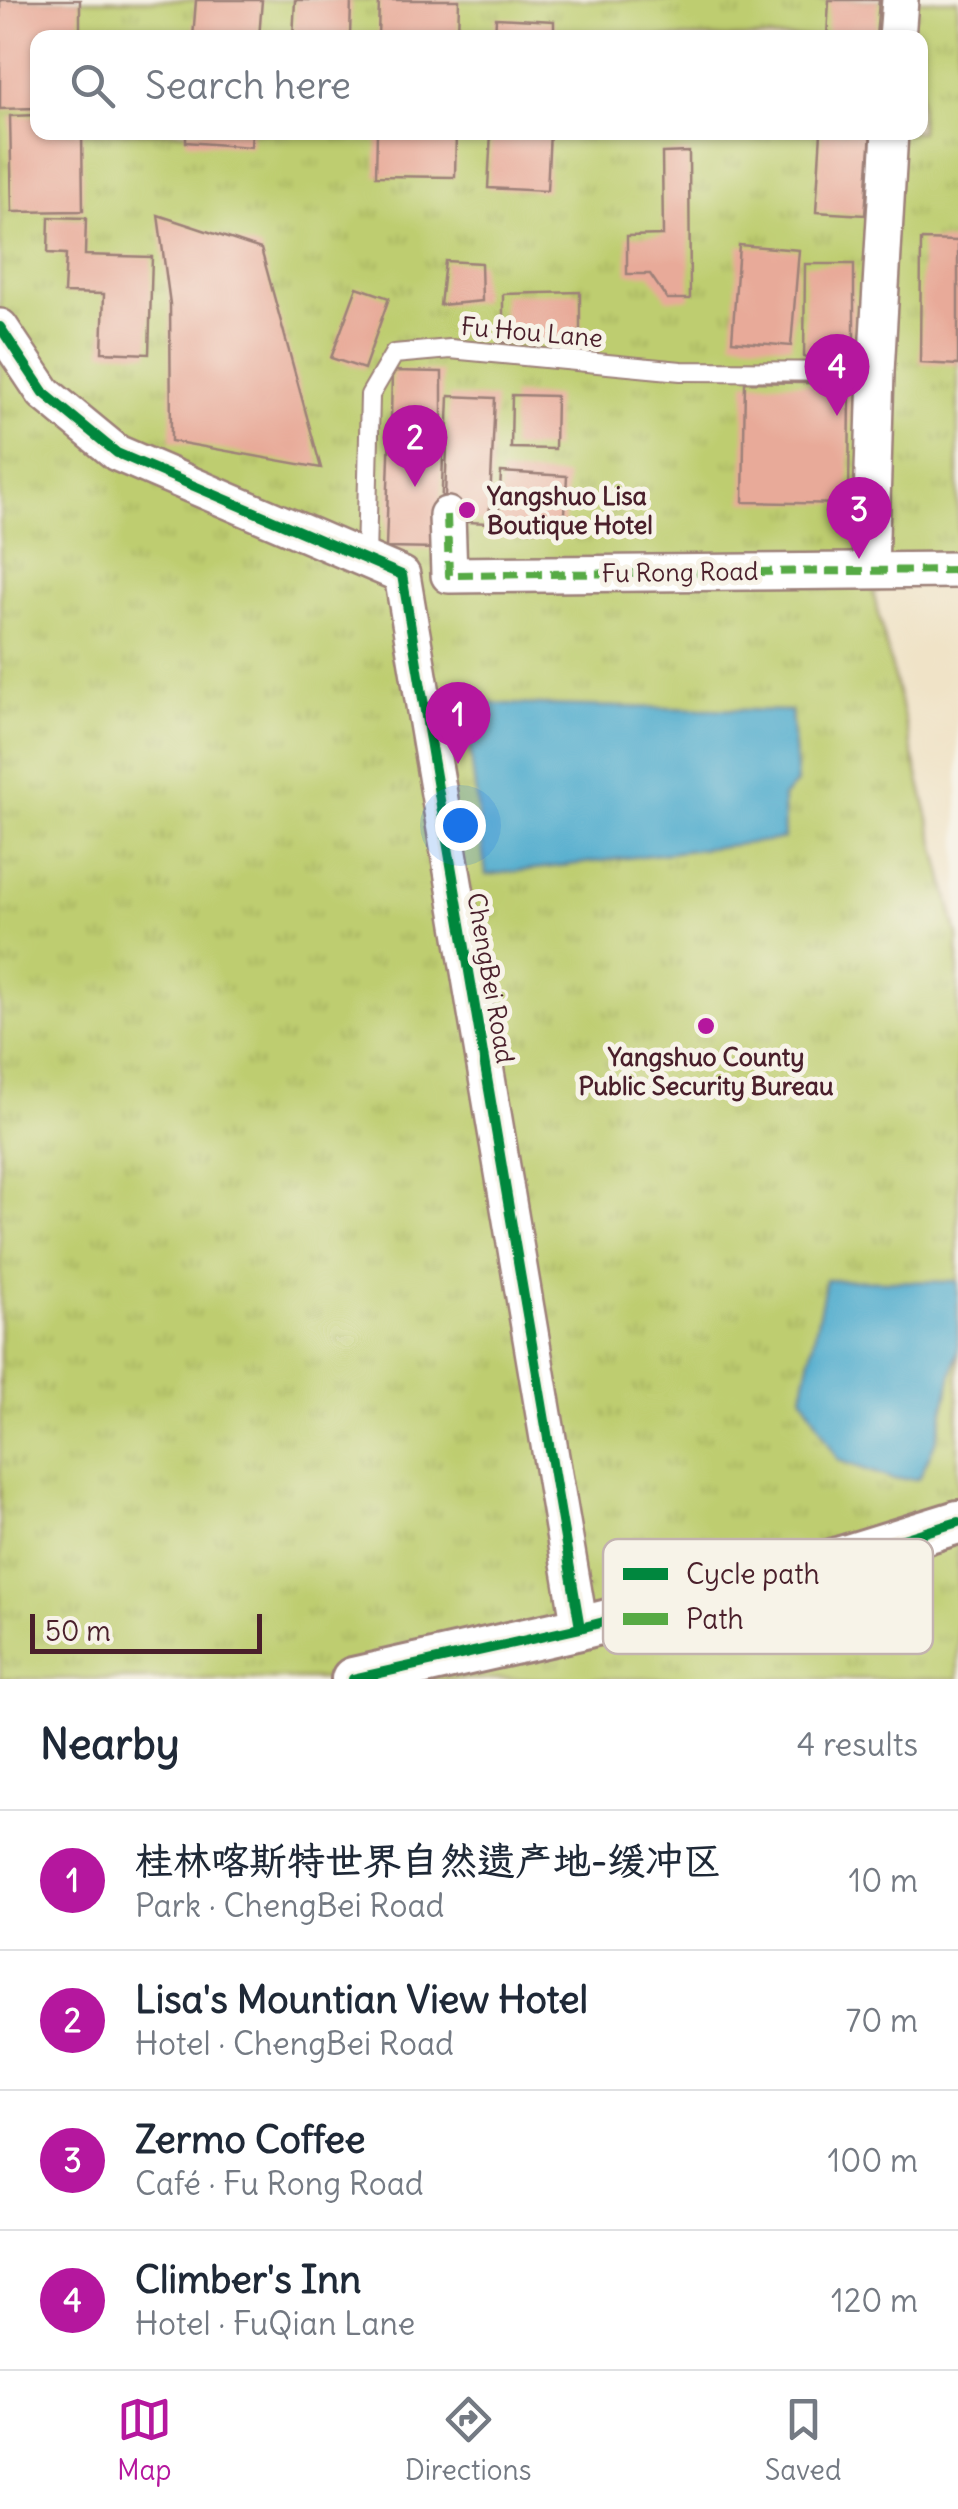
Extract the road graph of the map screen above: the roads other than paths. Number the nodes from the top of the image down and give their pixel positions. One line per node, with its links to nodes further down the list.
1 (900, 0): 2 (street)
2 (897, 30)
3 (890, 140): 5 (street)
4 (0, 328): 7 (street)
5 (876, 372): 7 (lane, Fu Hou Lane); 9 (street)
6 (447, 514): 11 (street)
7 (366, 558): 10 (street)
8 (958, 569): 9 (street, Fu Rong Road); 11 (street)
9 (870, 570): 11 (street, Fu Rong Road)
10 (402, 575): 11 (street, Fu Rong Road); 15 (street, ChengBei Road)
11 (449, 575)
12 (958, 1522): 13 (street)
13 (903, 1539)
14 (603, 1622): 15 (street)
15 (580, 1628): 16 (street)
16 (353, 1679)

